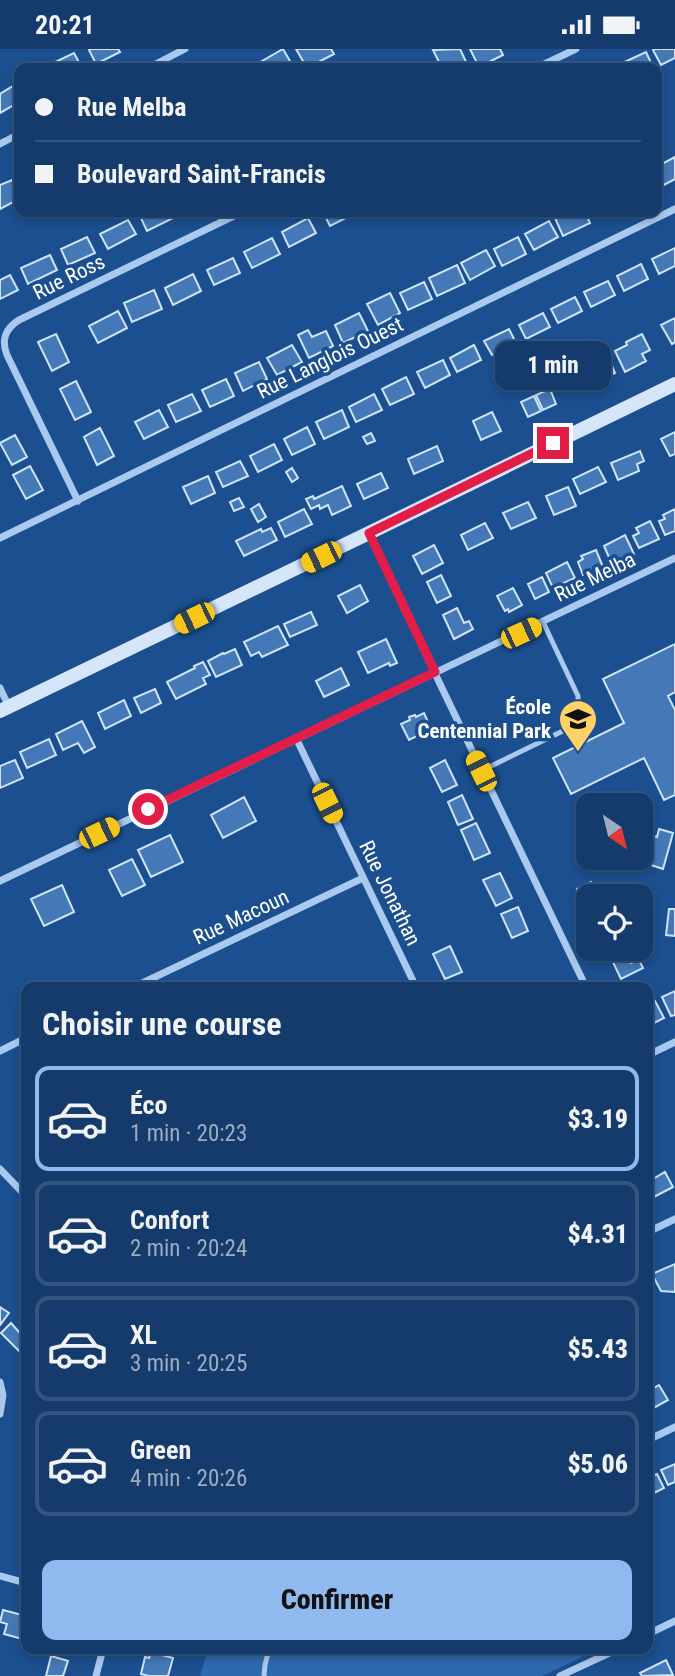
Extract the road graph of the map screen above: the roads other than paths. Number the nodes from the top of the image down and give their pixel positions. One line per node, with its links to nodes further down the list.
1 (185, 49): 3 (street)
2 (576, 49): 4 (street)
3 (158, 63)
4 (547, 63)
5 (232, 217): 8 (street, Rue Ross)
6 (659, 217): 8 (street, Rue Langlois Ouest)
7 (675, 383): 9 (street)
8 (78, 501): 10 (street, Rue Langlois Ouest)
9 (369, 533): 13 (street); 15 (street)
10 (0, 538)
11 (675, 558): 12 (street, Rue Melba)
12 (543, 622): 13 (street, Rue Melba); 17 (lane)
13 (435, 672): 16 (street, Rue Melba); 17 (street)
14 (0, 688): 15 (street)
15 (4, 709)
16 (296, 738): 18 (street, Rue Jonathan); 19 (street, Rue Melba)
17 (481, 771): 22 (street)
18 (363, 878): 20 (street, Rue Macoun); 21 (street, Rue Jonathan)
19 (0, 881)
20 (145, 982)
21 (414, 982)
22 (584, 982)
23 (21, 1040): 25 (street)
24 (675, 1042): 26 (street)
25 (0, 1051)
26 (653, 1053)
27 (0, 1169): 28 (street)
28 (21, 1191)
29 (675, 1219): 30 (street)
30 (653, 1230)
31 (0, 1382): 32 (street)
32 (0, 1414)
33 (675, 1427): 34 (street)
34 (653, 1438)
35 (0, 1576): 36 (street)
36 (21, 1582)
37 (675, 1621): 38 (street)
38 (653, 1632)
39 (102, 1654): 42 (street)
40 (268, 1654): 43 (lane)
41 (605, 1654): 44 (street)
42 (96, 1676)
43 (264, 1676)
44 (560, 1676)

